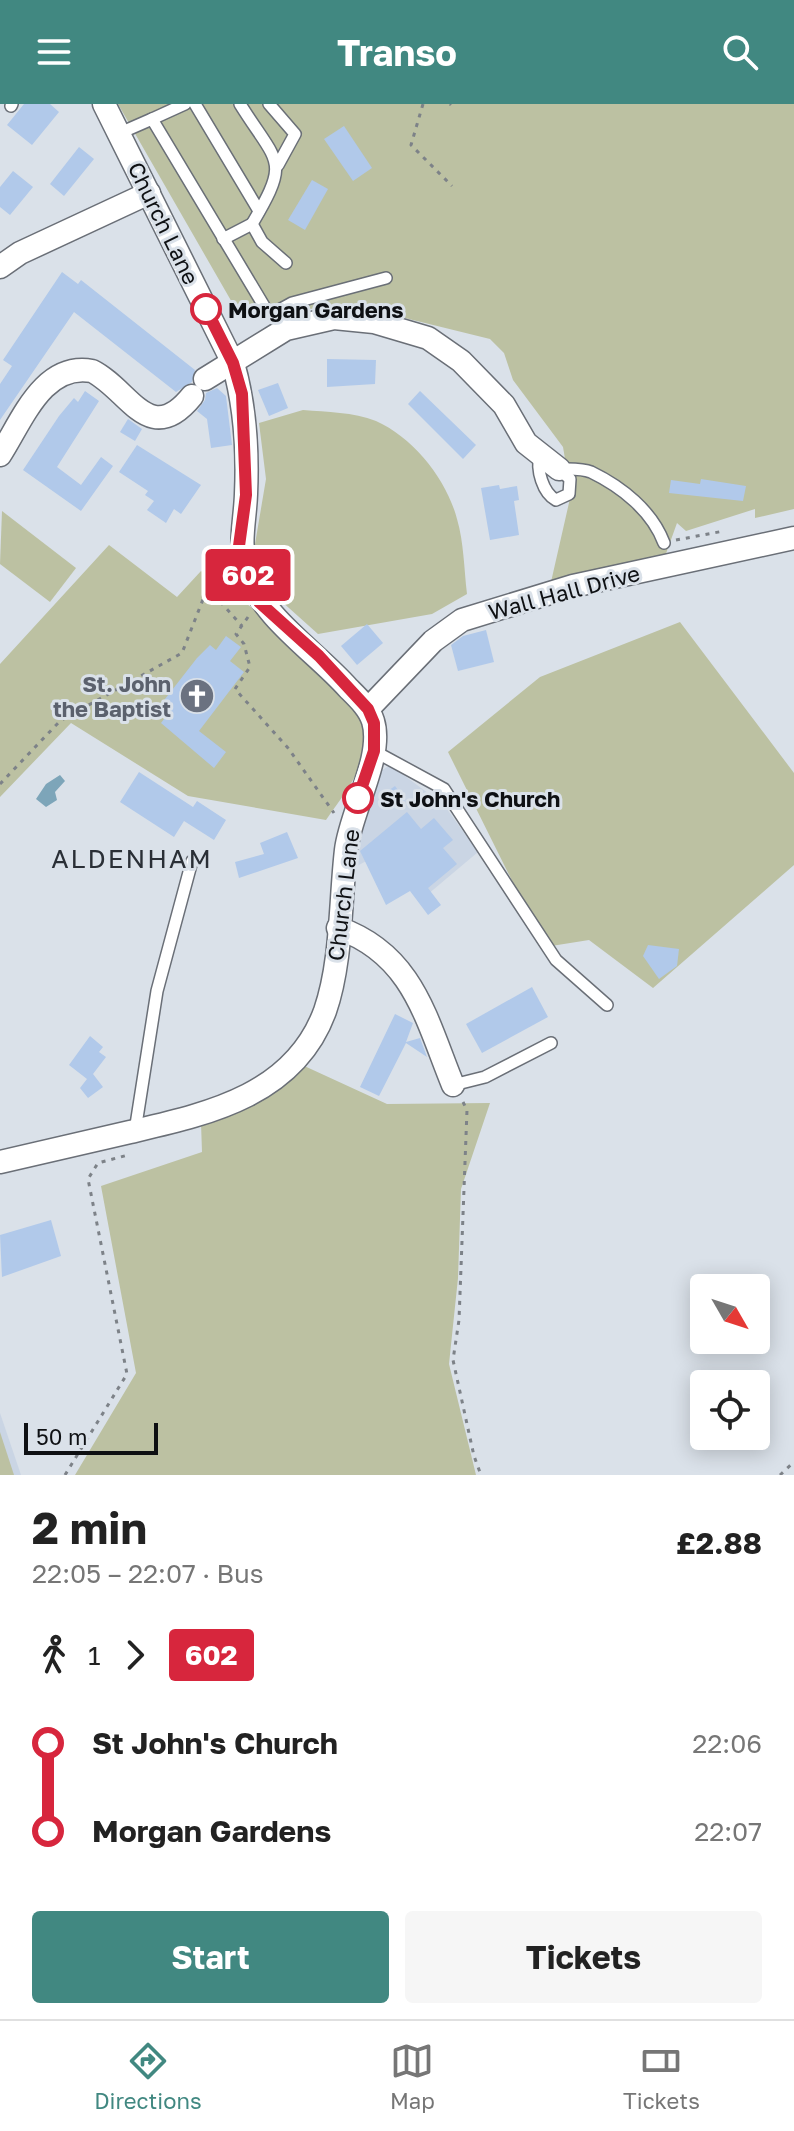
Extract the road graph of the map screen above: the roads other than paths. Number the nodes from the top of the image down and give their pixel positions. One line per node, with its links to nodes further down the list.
1 (104, 104): 7 (street, Church Lane)
2 (185, 104): 6 (lane)
3 (195, 104): 10 (lane)
4 (240, 104): 8 (lane)
5 (269, 104): 8 (lane)
6 (152, 119): 7 (lane); 12 (lane)
7 (120, 133): 9 (street, Church Lane)
8 (278, 165): 10 (lane)
9 (149, 193): 14 (street); 17 (street, Church Lane)
10 (259, 211): 11 (lane)
11 (252, 224): 12 (lane); 13 (lane)
12 (223, 239): 16 (lane)
13 (286, 263)
14 (0, 267)
15 (386, 278): 16 (lane)
16 (284, 320): 17 (street); 19 (street)
17 (233, 363): 18 (street); 23 (street, Church Lane)
18 (0, 455)
19 (540, 455): 20 (street); 20 (lane)
20 (559, 469): 22 (lane)
21 (794, 538): 25 (street, Wall Hall Drive)
22 (664, 543)
23 (239, 546): 24 (street, Church Lane); 24 (lane)
24 (259, 602): 25 (street, Church Lane)
25 (368, 709): 26 (street, Church Lane)
26 (374, 751): 28 (street, Church Lane); 29 (lane)
27 (192, 861): 32 (lane)
28 (338, 928): 31 (street); 32 (street, Church Lane)
29 (607, 1005)
30 (551, 1043): 31 (lane)
31 (453, 1085)
32 (137, 1141): 33 (street, Church Lane)
33 (0, 1162)

